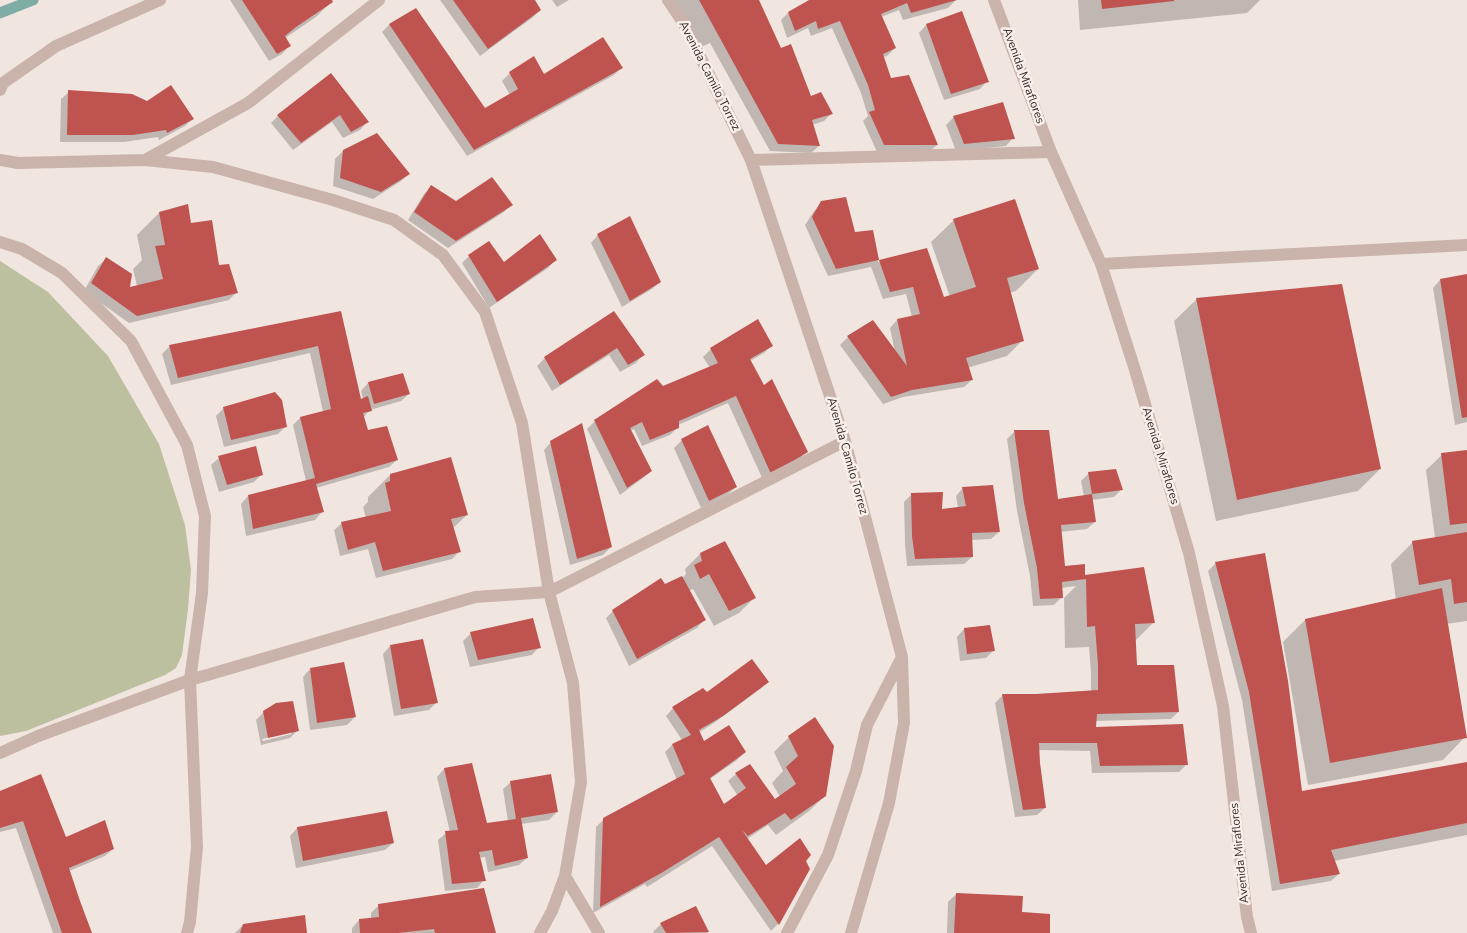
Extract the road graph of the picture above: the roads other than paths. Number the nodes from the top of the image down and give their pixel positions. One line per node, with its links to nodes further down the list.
1 (160, 0): 5 (street)
2 (379, 0): 8 (street)
3 (668, 0): 9 (street, Avenida Camilo Torrez)
4 (994, 0): 6 (street, Avenida Miraflores)
5 (0, 90)
6 (1051, 152): 9 (street); 12 (street, Avenida Miraflores)
7 (0, 160): 8 (street)
8 (145, 160): 14 (street)
9 (751, 160): 13 (street, Avenida Camilo Torrez)
10 (0, 242): 16 (street)
11 (1467, 245): 12 (street)
12 (1101, 264): 24 (street, Avenida Miraflores)
13 (845, 441): 14 (street); 15 (street, Avenida Camilo Torrez)
14 (549, 592): 16 (street); 18 (street)
15 (902, 657): 22 (street); 23 (street, Avenida Camilo Torrez)
16 (190, 680): 17 (street); 19 (street)
17 (0, 753)
18 (565, 876): 20 (street); 21 (street)
19 (187, 933)
20 (540, 933)
21 (599, 933)
22 (787, 933)
23 (852, 933)
24 (1251, 933)

